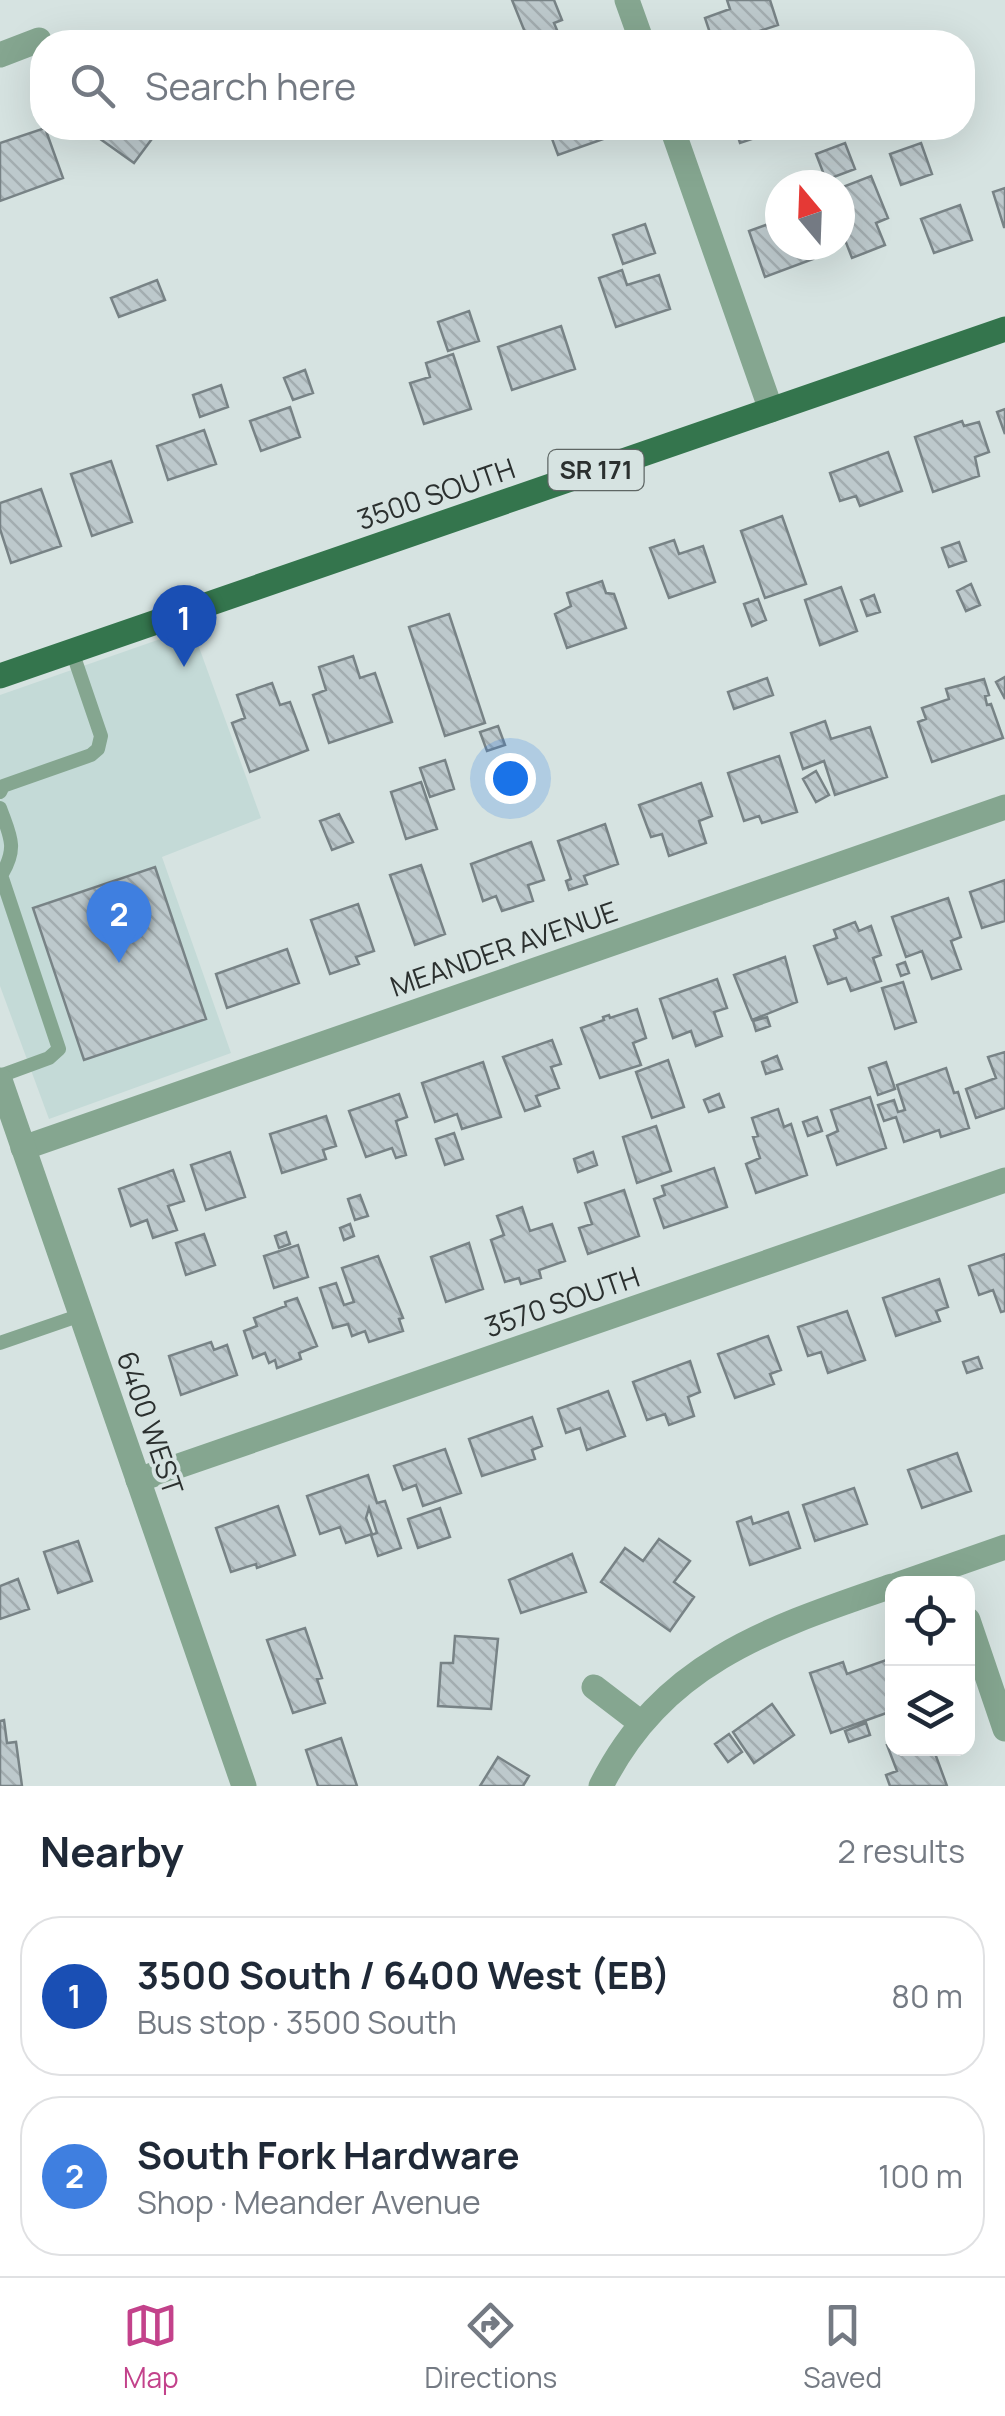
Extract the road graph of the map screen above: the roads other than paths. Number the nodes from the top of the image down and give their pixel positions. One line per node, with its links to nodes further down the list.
1 (627, 0): 2 (street)
2 (638, 30)
3 (30, 44): 4 (street)
4 (0, 56)
5 (676, 140): 7 (street)
6 (1005, 329): 7 (main road, 3500 SOUTH / SR 171)
7 (771, 410): 8 (main road, 3500 SOUTH / SR 171)
8 (72, 651): 9 (main road, 3500 SOUTH / SR 171); 10 (lane)
9 (0, 676)
10 (0, 792)
11 (1005, 807): 15 (street, MEANDER AVENUE)
12 (0, 808): 13 (lane)
13 (1, 873): 14 (lane)
14 (0, 1078): 15 (street, 6400 WEST)
15 (24, 1148): 17 (street, 6400 WEST)
16 (1005, 1180): 19 (street, 3570 SOUTH)
17 (81, 1314): 18 (lane); 19 (street, 6400 WEST)
18 (0, 1344)
19 (138, 1480): 27 (street, 6400 WEST)
20 (1005, 1547): 21 (street)
21 (952, 1575)
22 (885, 1589): 25 (street)
23 (975, 1641): 26 (street)
24 (594, 1687): 25 (street)
25 (641, 1723): 28 (street)
26 (1005, 1729)
27 (244, 1786)
28 (601, 1786)

